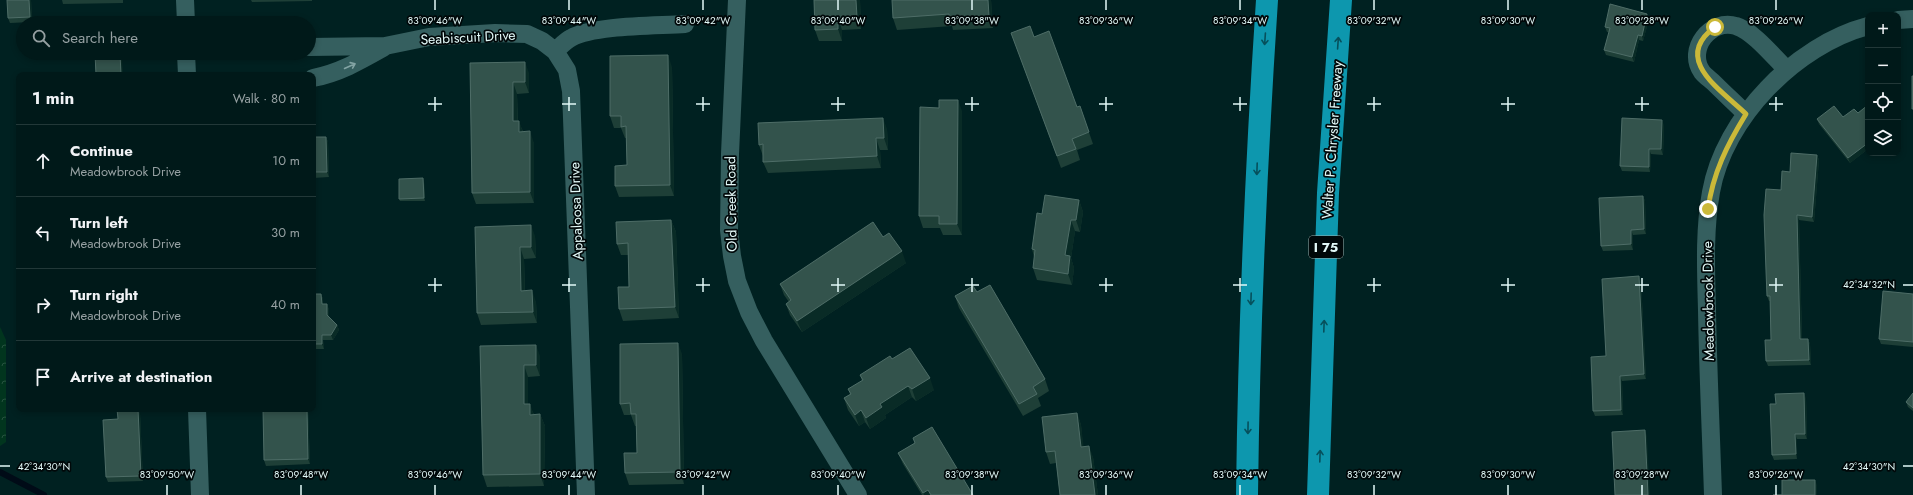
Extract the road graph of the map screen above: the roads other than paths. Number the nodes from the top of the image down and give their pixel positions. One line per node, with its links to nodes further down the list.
1 (186, 0): 5 (street)
2 (737, 0): 21 (street, Old Creek Road)
3 (1267, 0): 22 (highway, one-way to 22)
4 (1341, 0): 23 (highway, Walter P. Chrysler Freeway / I 75, one-way to 4)
5 (186, 16)
6 (1913, 19): 7 (street)
7 (1901, 20)
8 (685, 24): 12 (street)
9 (1865, 27): 14 (street, Meadowbrook Drive)
10 (385, 46): 11 (street, Seabiscuit Drive); 12 (street, Seabiscuit Drive); 16 (street, Seabiscuit Drive, one-way to 10)
11 (316, 47)
12 (555, 51): 20 (street, Appaloosa Drive)
13 (186, 60): 15 (street)
14 (1787, 70): 17 (street, Meadowbrook Drive); 17 (street)
15 (187, 72)
16 (316, 77)
17 (1746, 114): 24 (street, Meadowbrook Drive)
18 (197, 412): 19 (street)
19 (200, 495)
20 (586, 495)
21 (858, 495)
22 (1247, 495)
23 (1318, 495)
24 (1713, 495)

